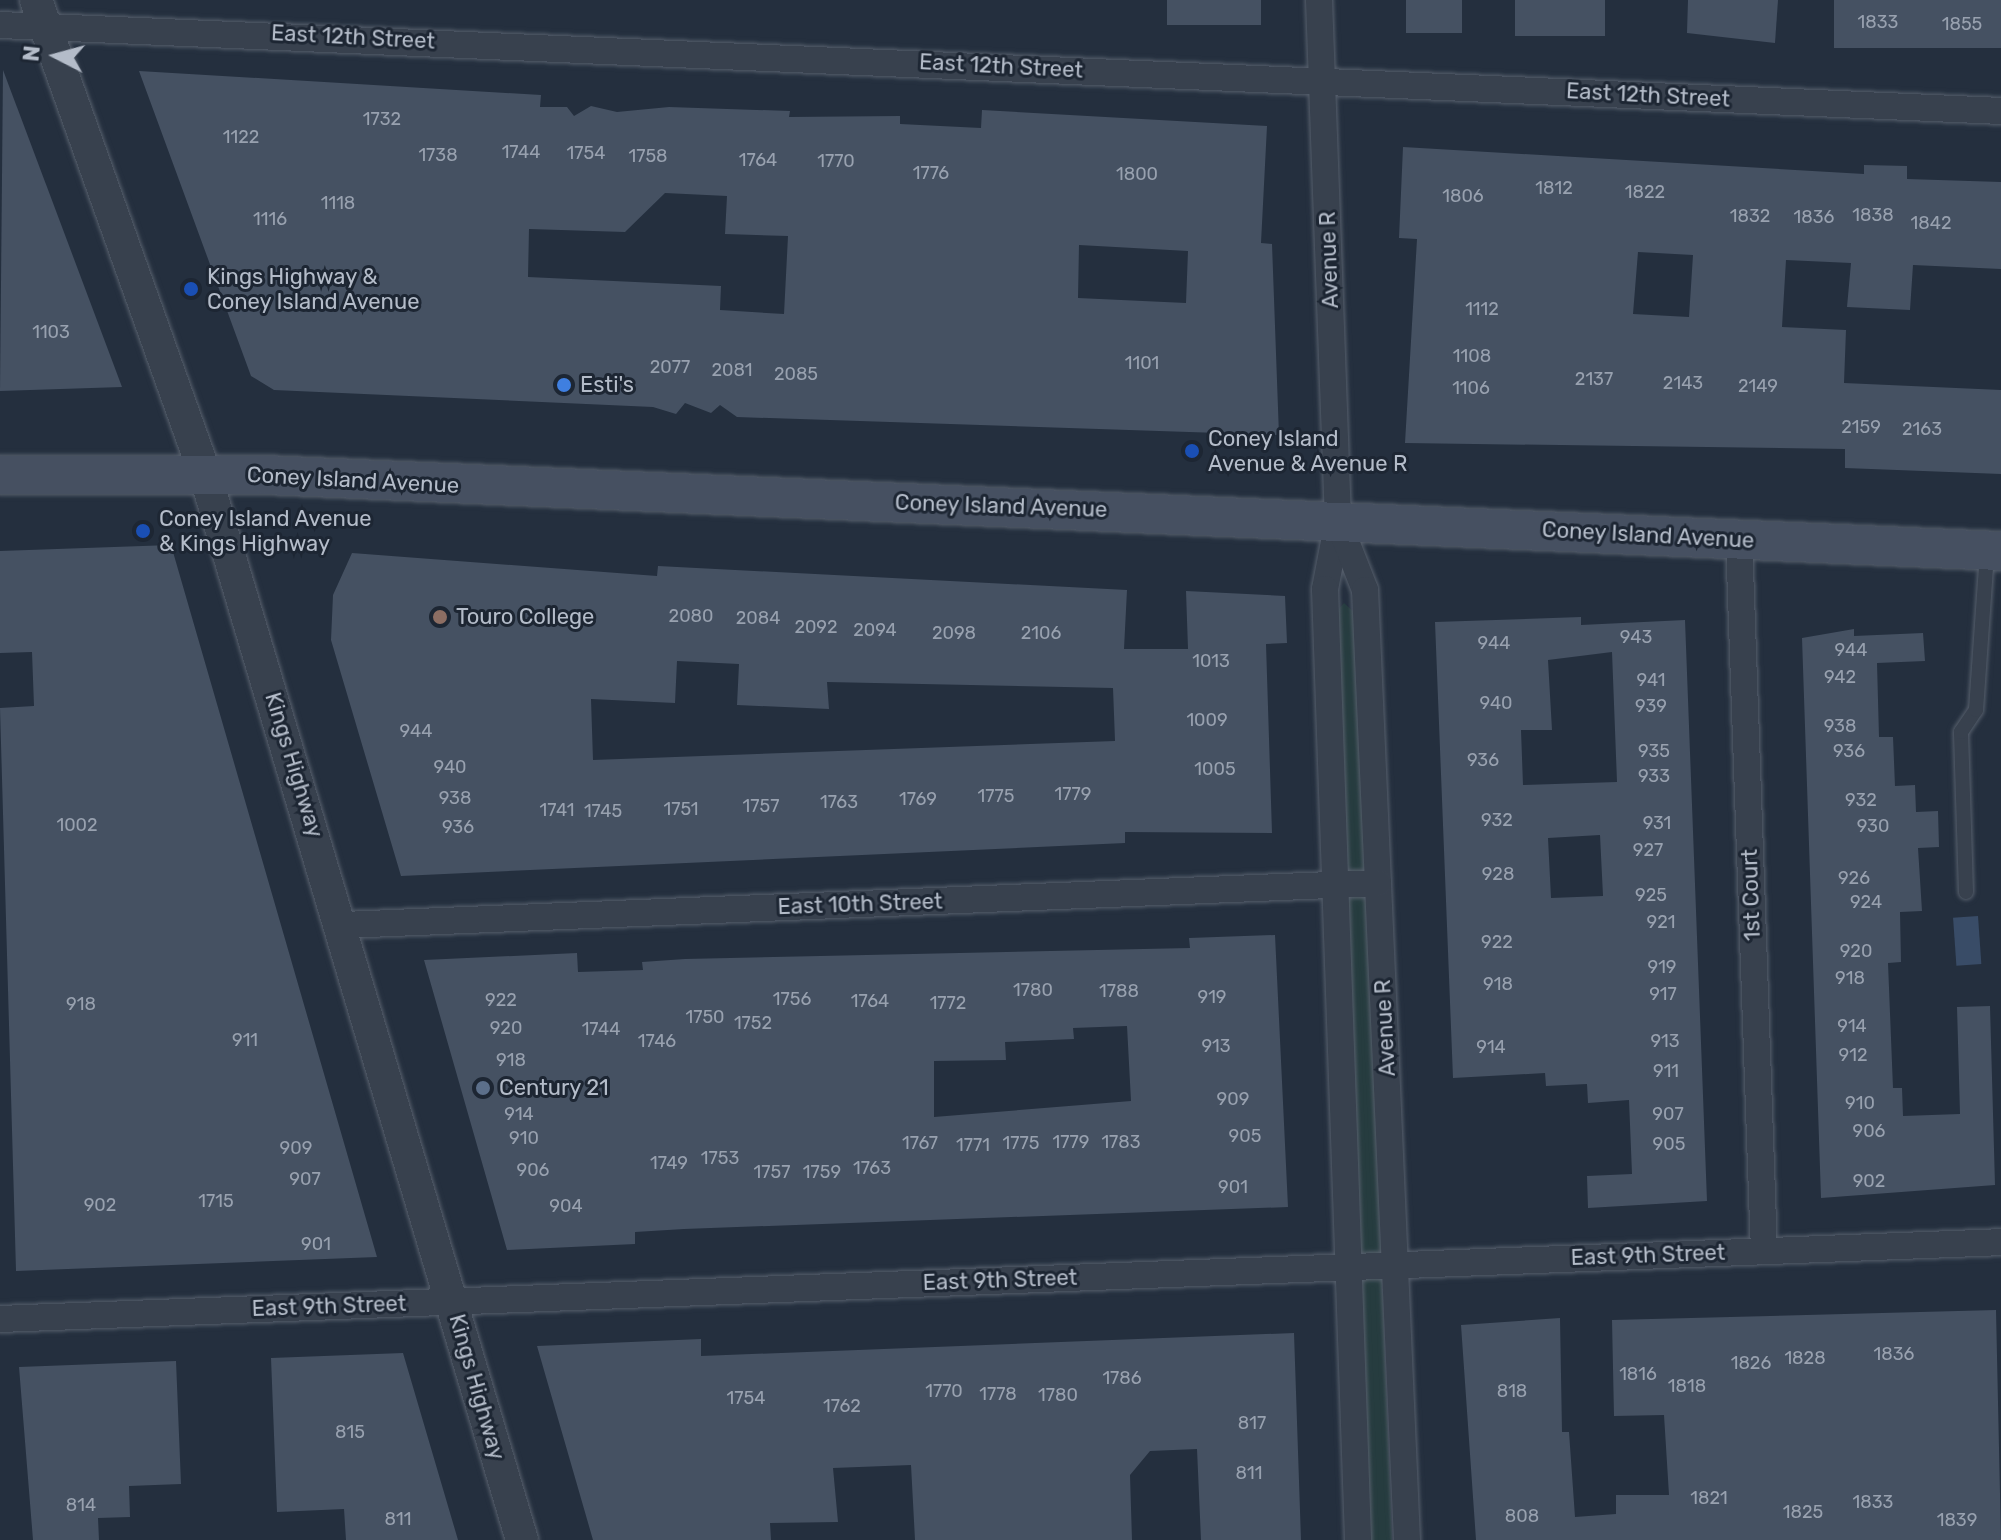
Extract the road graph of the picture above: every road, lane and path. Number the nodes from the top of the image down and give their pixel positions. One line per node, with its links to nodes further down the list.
1 (1319, 0): 4 (street, Avenue R)
2 (40, 13): 3 (street, East 12th Street); 4 (street, East 12th Street); 6 (street, Kings Highway)
3 (0, 25)
4 (1322, 81): 5 (street, East 12th Street); 8 (street, Avenue R)
5 (2001, 111)
6 (205, 474): 7 (main road, Coney Island Avenue); 8 (main road, Coney Island Avenue); 14 (street, Kings Highway)
7 (0, 475)
8 (1338, 521): 9 (main road, Coney Island Avenue); 11 (street, Avenue R); 12 (street, Avenue R)
9 (1739, 539): 10 (main road, Coney Island Avenue); 16 (street, 1st Court)
10 (1994, 551): 13 (lane)
11 (1378, 883): 12 (street, East 10th Street); 17 (street, Avenue R)
12 (1335, 884): 14 (street, East 10th Street); 18 (street, Avenue R)
13 (1966, 892)
14 (343, 925): 19 (street, Kings Highway)
15 (2001, 1242): 16 (street, East 9th Street)
16 (1764, 1251): 17 (street, East 9th Street)
17 (1397, 1265): 18 (street, East 9th Street); 23 (street, Avenue R)
18 (1349, 1266): 19 (street, East 9th Street); 22 (street, Avenue R)
19 (452, 1301): 20 (street, East 9th Street); 21 (street, Kings Highway)
20 (0, 1319)
21 (522, 1540)
22 (1358, 1540)
23 (1407, 1540)

